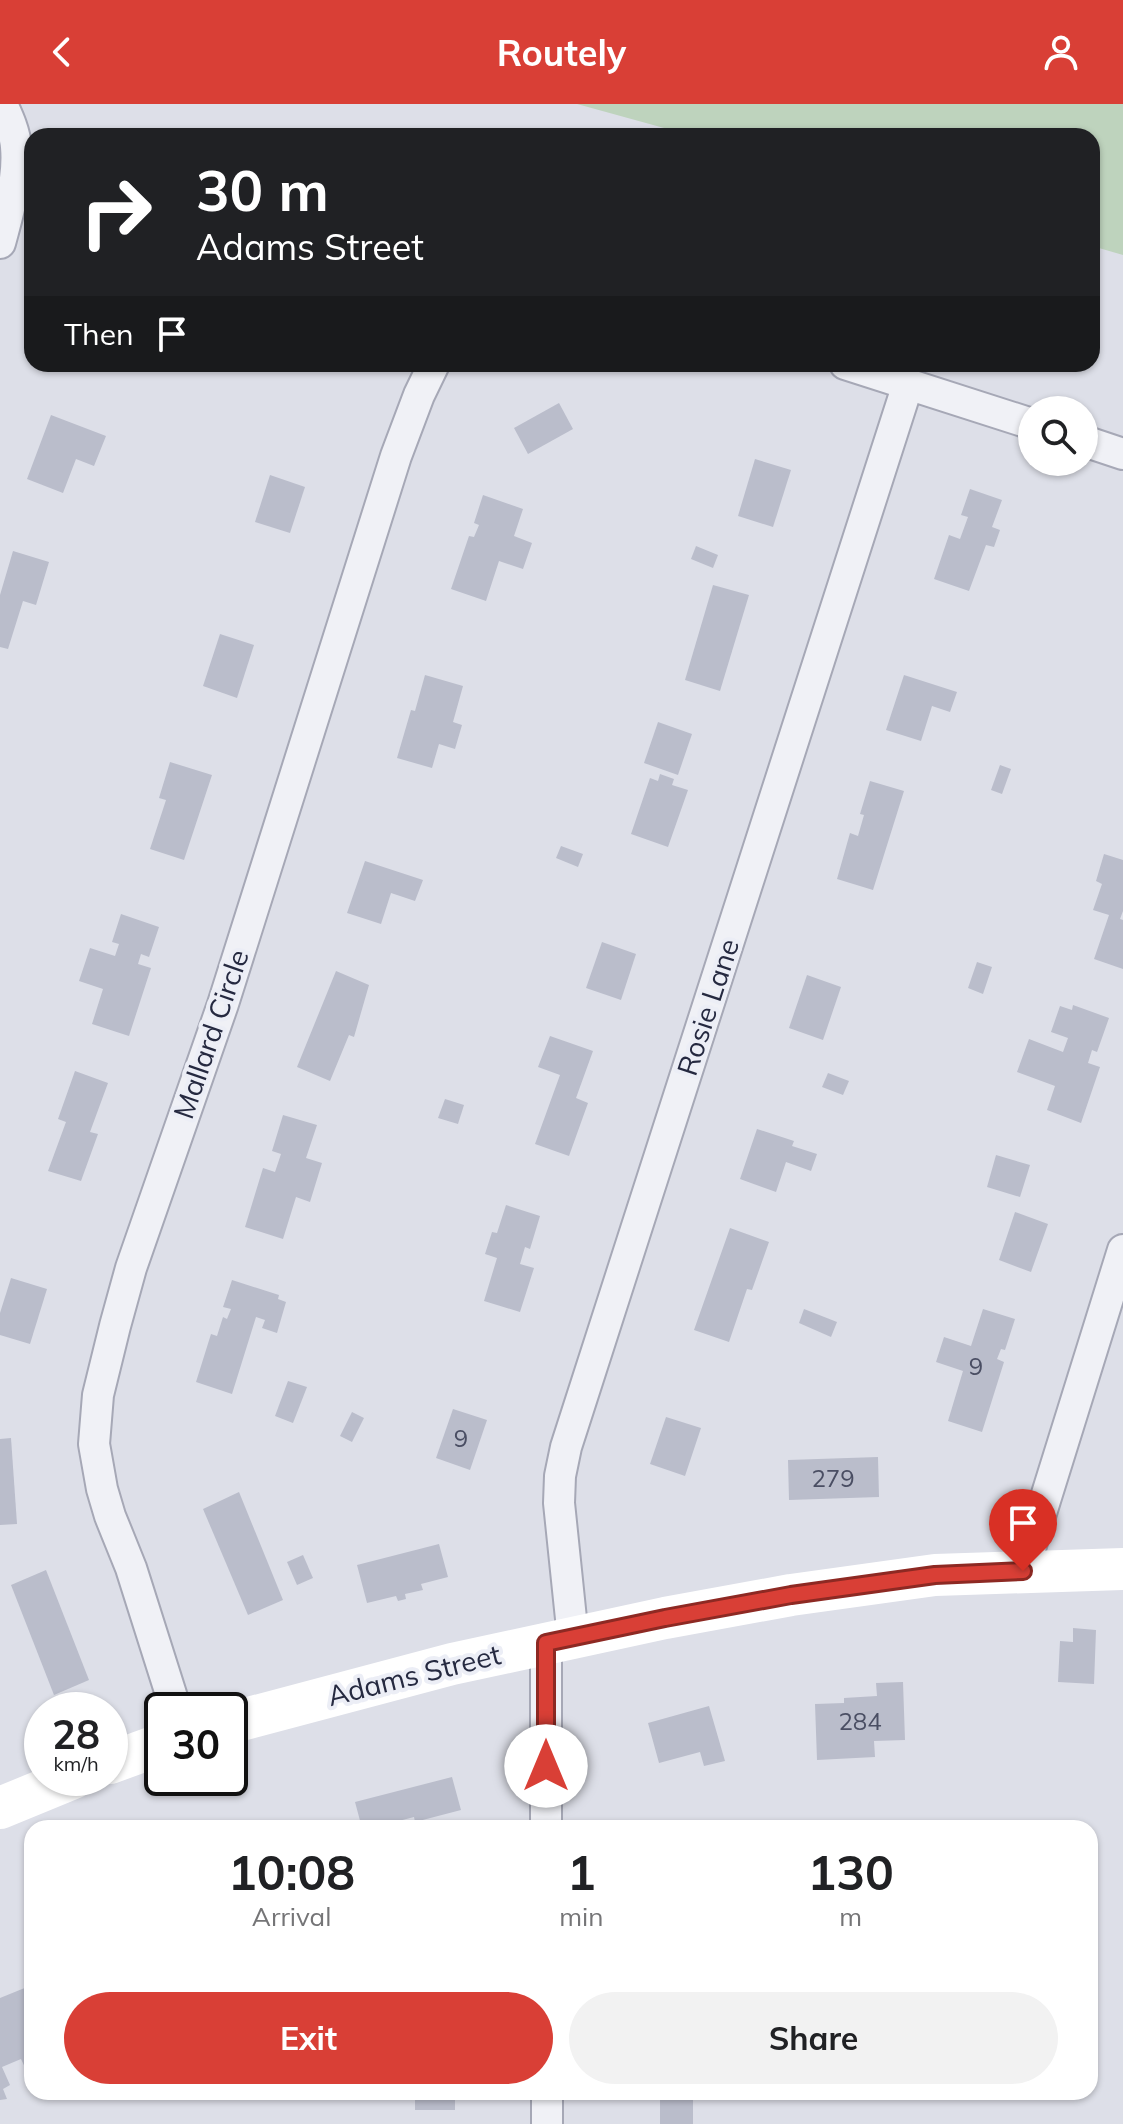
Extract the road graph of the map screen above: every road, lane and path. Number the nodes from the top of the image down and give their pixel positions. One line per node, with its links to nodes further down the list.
1 (2, 104): 2 (street)
2 (0, 243)
3 (430, 372): 13 (street, Mallard Circle)
4 (870, 372): 5 (street)
5 (908, 384): 6 (street); 12 (street, Rosie Lane)
6 (1018, 419)
7 (1098, 446): 8 (street)
8 (1123, 454)
9 (1123, 1250): 11 (street)
10 (1123, 1569): 11 (street, Adams Street)
11 (1023, 1571): 12 (street, Adams Street)
12 (559, 1641): 14 (street, Adams Street); 17 (street, Rosie Lane)
13 (170, 1692)
14 (248, 1718)
15 (29, 1796): 16 (street)
16 (0, 1808)
17 (547, 1820)
18 (547, 2100): 19 (street)
19 (547, 2124)

